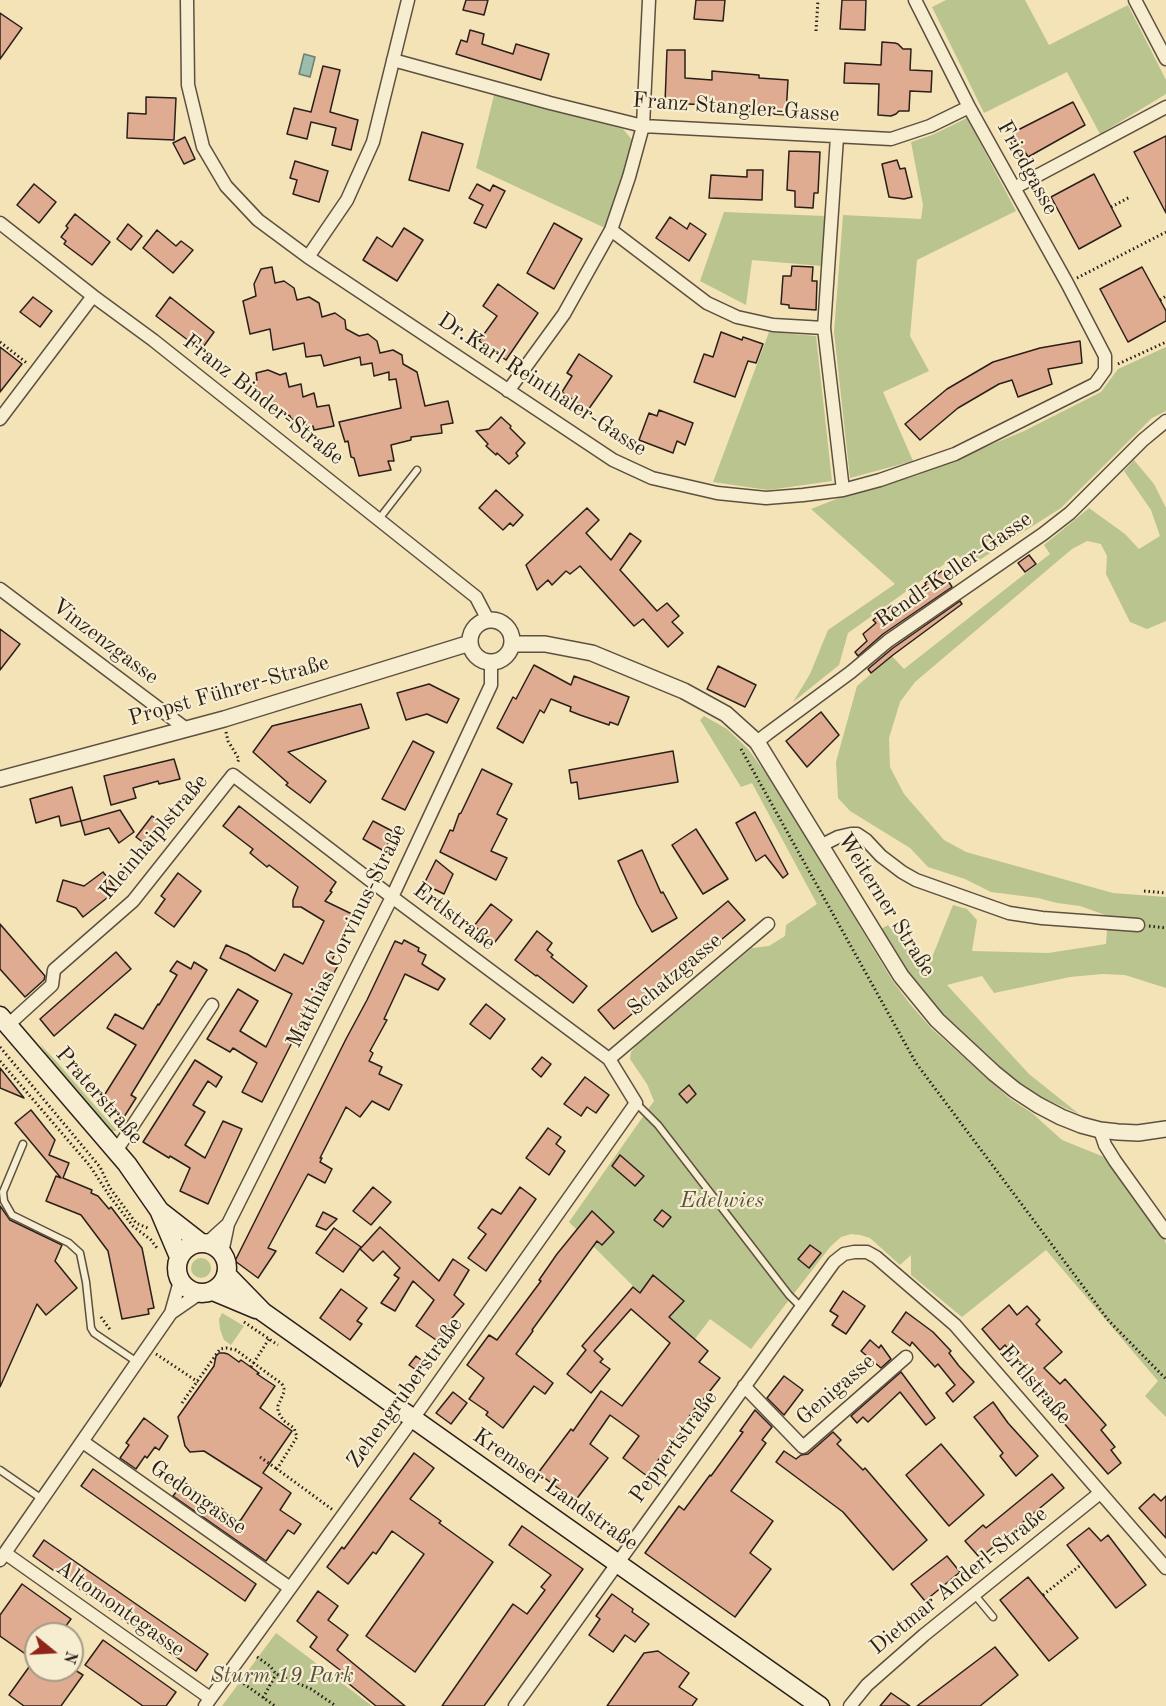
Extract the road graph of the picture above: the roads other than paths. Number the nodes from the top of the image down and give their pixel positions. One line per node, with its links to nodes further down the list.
1 (187, 0): 15 (street, Dr.Karl Reinthaler-Gasse)
2 (408, 0): 7 (street)
3 (650, 0): 10 (street)
4 (915, 0): 8 (street, Friedgasse)
5 (1135, 0): 6 (street)
6 (1166, 59)
7 (393, 60): 10 (street, Franz Stangler-Gasse); 15 (street)
8 (969, 107): 11 (street, Franz Stangler-Gasse); 12 (street, Friedgasse)
9 (1166, 107): 12 (street)
10 (643, 126): 11 (street, Franz Stangler-Gasse); 14 (street)
11 (837, 137): 17 (street)
12 (1014, 188): 18 (street, Friedgasse)
13 (0, 223): 16 (street, Franz Binder-Straße)
14 (611, 230): 17 (street); 19 (street)
15 (308, 257): 19 (street, Dr.Karl Reinthaler-Gasse)
16 (93, 296): 20 (street); 24 (street, Franz Binder-Straße)
17 (824, 328): 23 (street)
18 (1105, 370): 23 (street, Dr.Karl Reinthaler-Gasse)
19 (508, 391): 23 (street, Dr.Karl Reinthaler-Gasse)
20 (0, 419)
21 (1166, 421): 31 (street, Rendl-Keller-Gasse)
22 (417, 470): 24 (lane)
23 (843, 490)
24 (379, 519): 26 (street, Franz Binder-Straße)
25 (0, 589): 30 (street, Vinzenzgasse)
26 (488, 620): 27 (street); 28 (street)
27 (470, 643): 29 (street); 30 (street, Propst Führer-Straße)
28 (512, 644): 29 (street); 31 (street, Weiterner Straße)
29 (491, 663): 35 (street, Matthias Corvinus-Straße)
30 (185, 728): 33 (street, Propst Führer-Straße)
31 (757, 742): 34 (street, Weiterner Straße)
32 (233, 775): 35 (street, Ertlstraße); 39 (street, Kleinhaiplstraße)
33 (0, 779)
34 (822, 845): 37 (street); 42 (street, Weiterner Straße)
35 (392, 897): 40 (street, Ertlstraße); 47 (street, Matthias Corvinus-Straße)
36 (768, 924): 40 (street, Schatzgasse)
37 (1138, 925)
38 (212, 1005): 45 (street)
39 (4, 1020): 45 (main road, Praterstraße)
40 (609, 1059): 41 (street, Ertlstraße)
41 (636, 1103): 55 (lane); 61 (street, Zehengruberstraße)
42 (1100, 1130): 43 (street, Weiterner Straße); 48 (street)
43 (1166, 1130)
44 (23, 1144): 59 (lane)
45 (116, 1151): 46 (main road, Praterstraße)
46 (159, 1210): 49 (main road, Praterstraße); 50 (main road, Praterstraße)
47 (228, 1224): 49 (street, Matthias Corvinus-Straße); 49 (street, Matthias Corvinus-Straße)
48 (1166, 1232)
49 (210, 1247): 50 (main road); 52 (main road)
50 (176, 1249): 53 (main road)
51 (854, 1252): 55 (street, Peppertstraße); 64 (street, Ertlstraße)
52 (226, 1274): 54 (main road); 56 (main road, Kremser Landstraße)
53 (180, 1281): 54 (main road); 57 (street)
54 (206, 1292): 56 (main road, Kremser Landstraße); 57 (street)
55 (801, 1307): 60 (street, Peppertstraße)
56 (263, 1312): 61 (main road, Kremser Landstraße)
57 (171, 1313): 59 (street)
58 (906, 1357): 60 (street, Genigasse)
59 (137, 1362): 62 (street)
60 (744, 1386): 67 (street, Peppertstraße)
61 (412, 1419): 67 (main road, Kremser Landstraße); 69 (street, Zehengruberstraße)
62 (82, 1442): 65 (street); 69 (street, Gedongasse)
63 (0, 1470): 65 (lane)
64 (1100, 1493): 68 (street, Ertlstraße); 70 (street, Dietmar Anderl-Straße)
65 (42, 1499): 66 (street)
66 (2, 1557): 72 (street, Altomontegasse)
67 (617, 1563): 73 (street, Peppertstraße); 74 (main road, Kremser Landstraße)
68 (1166, 1568)
69 (290, 1588): 72 (street, Zehengruberstraße)
70 (974, 1594): 71 (lane); 75 (street, Dietmar Anderl-Straße)
71 (993, 1617)
72 (208, 1702)
73 (515, 1706)
74 (820, 1706)
75 (850, 1706)

